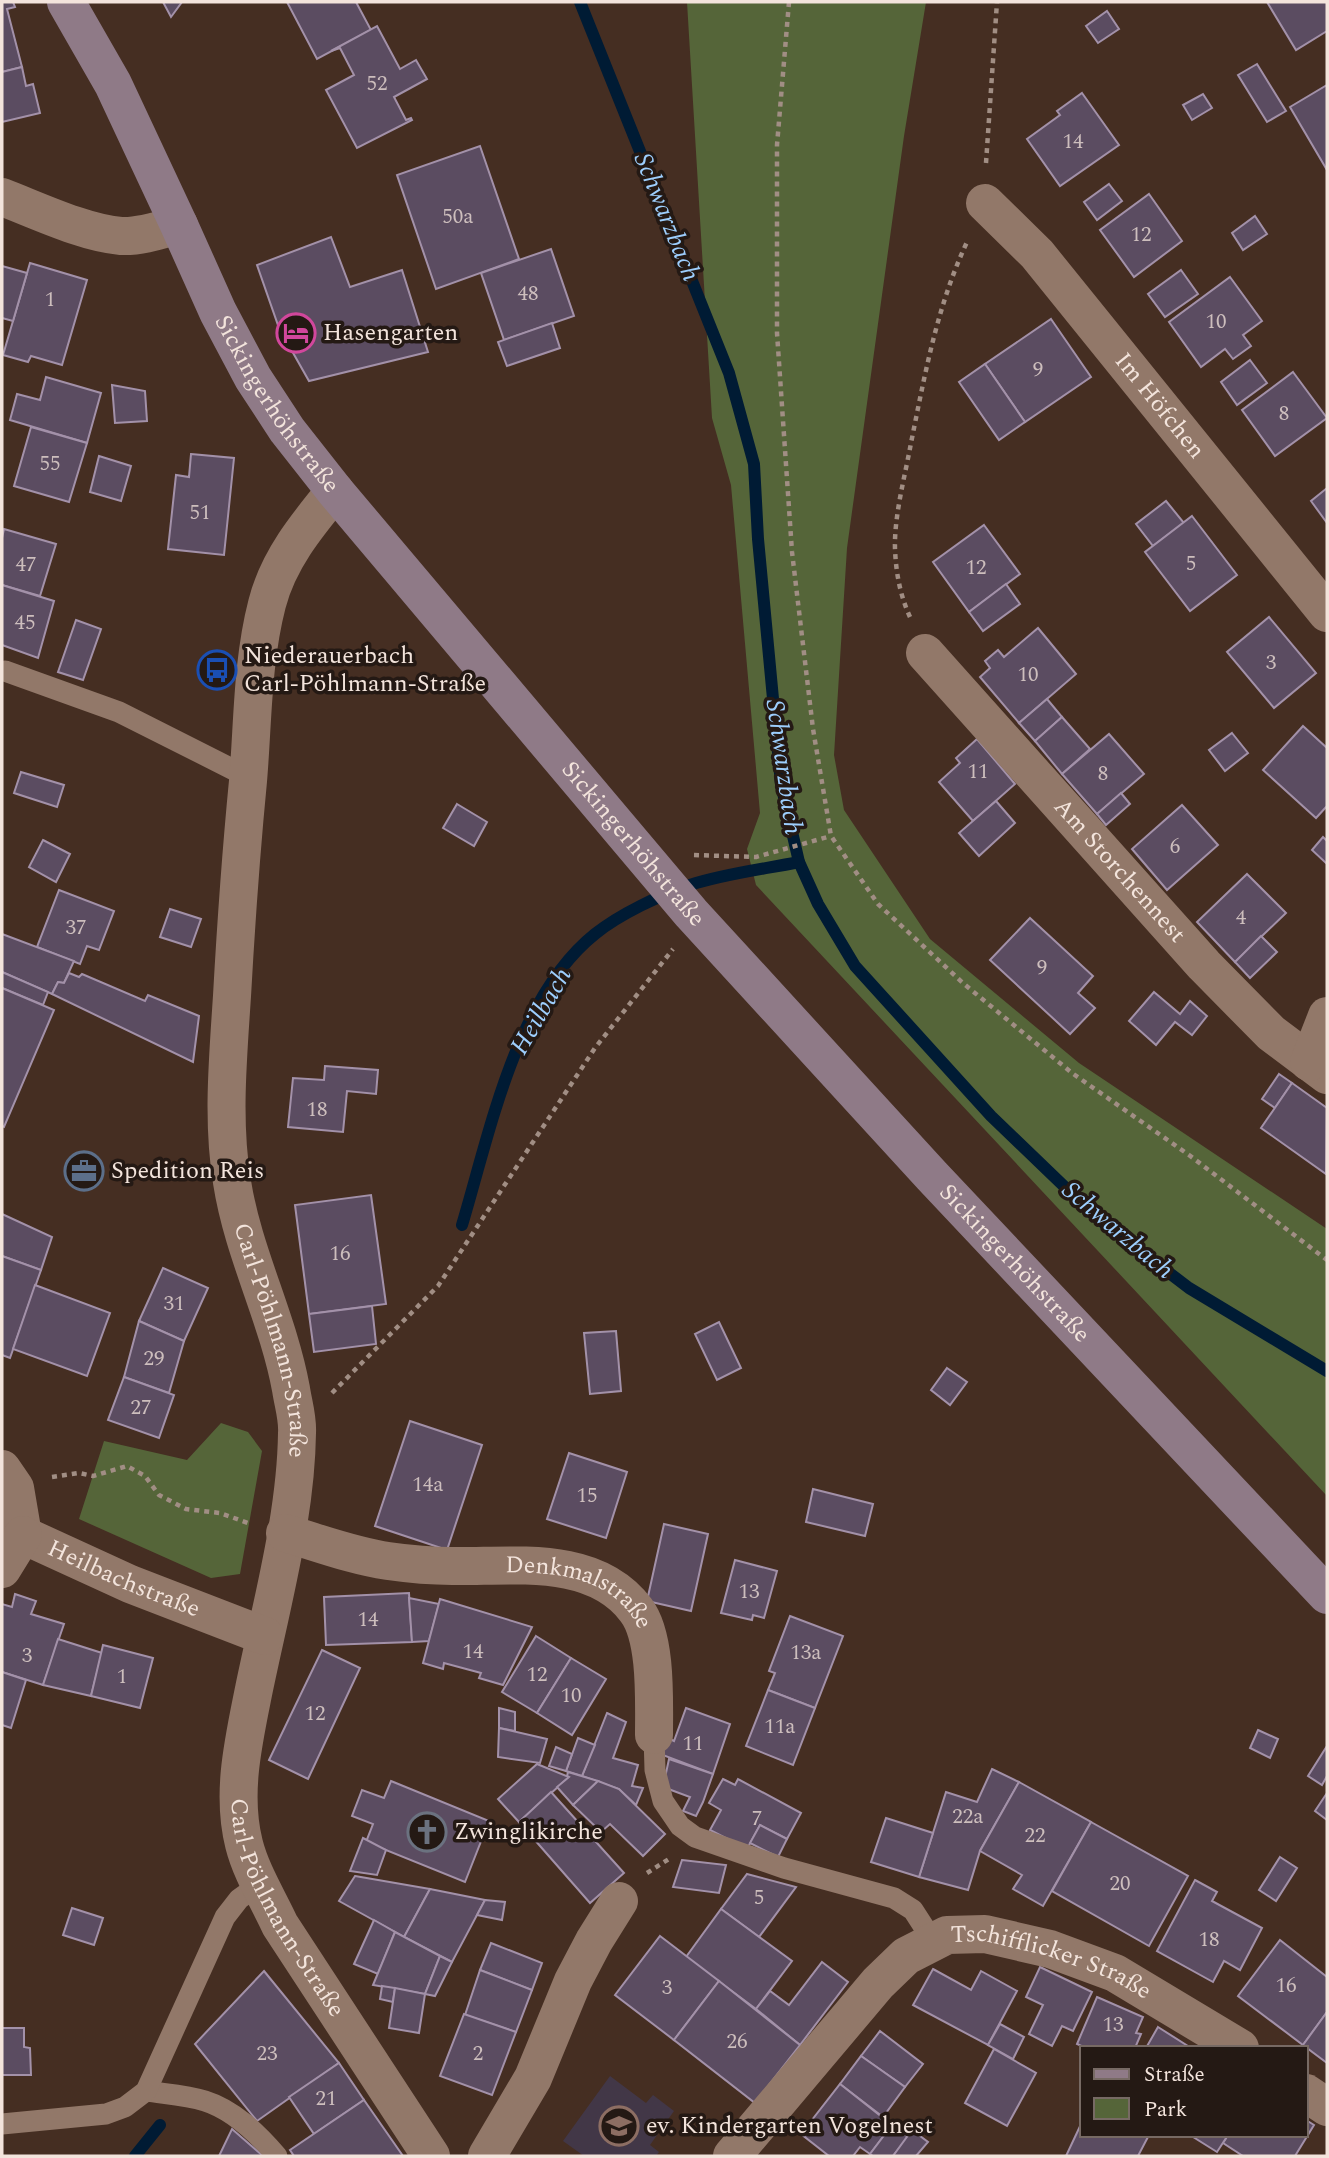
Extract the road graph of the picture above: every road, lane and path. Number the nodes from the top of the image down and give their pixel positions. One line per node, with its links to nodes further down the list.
1 (66, 2): 6 (main road, Sickingerhöhstraße)
2 (789, 2): 12 (path)
3 (997, 2): 5 (path)
4 (2, 197): 6 (street)
5 (985, 203): 8 (street, Im Höfchen); 9 (path)
6 (179, 225): 7 (main road, Sickingerhöhstraße)
7 (335, 491): 11 (street, Carl-Pöhlmann-Straße); 13 (main road, Sickingerhöhstraße)
8 (1327, 613)
9 (925, 653): 16 (street, Am Storchennest)
10 (5, 671): 11 (lane)
11 (248, 777): 18 (street, Carl-Pöhlmann-Straße)
12 (831, 836): 13 (path); 17 (path)
13 (669, 861): 14 (main road, Sickingerhöhstraße)
14 (694, 916): 18 (path); 23 (main road, Sickingerhöhstraße)
15 (1327, 1016): 16 (street)
16 (1318, 1069)
17 (1327, 1260)
18 (298, 1427): 20 (street, Carl-Pöhlmann-Straße)
19 (8, 1479): 20 (path); 21 (street)
20 (285, 1533): 24 (street, Carl-Pöhlmann-Straße); 25 (street, Denkmalstraße)
21 (23, 1535): 22 (street, Heilbachstraße); 24 (street, Heilbachstraße)
22 (2, 1569)
23 (1327, 1595)
24 (265, 1636): 27 (street, Carl-Pöhlmann-Straße)
25 (654, 1735): 26 (lane, Denkmalstraße)
26 (695, 1837): 28 (path); 29 (lane, Denkmalstraße)
27 (260, 1884): 31 (lane); 36 (street, Carl-Pöhlmann-Straße)
28 (620, 1900): 37 (street)
29 (933, 1941): 30 (street, Tschifflicker Straße); 38 (street, Tschifflicker Straße)
30 (1237, 2046)
31 (146, 2091): 34 (lane); 35 (lane)
32 (1308, 2094): 33 (street)
33 (1327, 2108)
34 (2, 2124)
35 (278, 2156)
36 (431, 2156)
37 (487, 2156)
38 (732, 2156)

